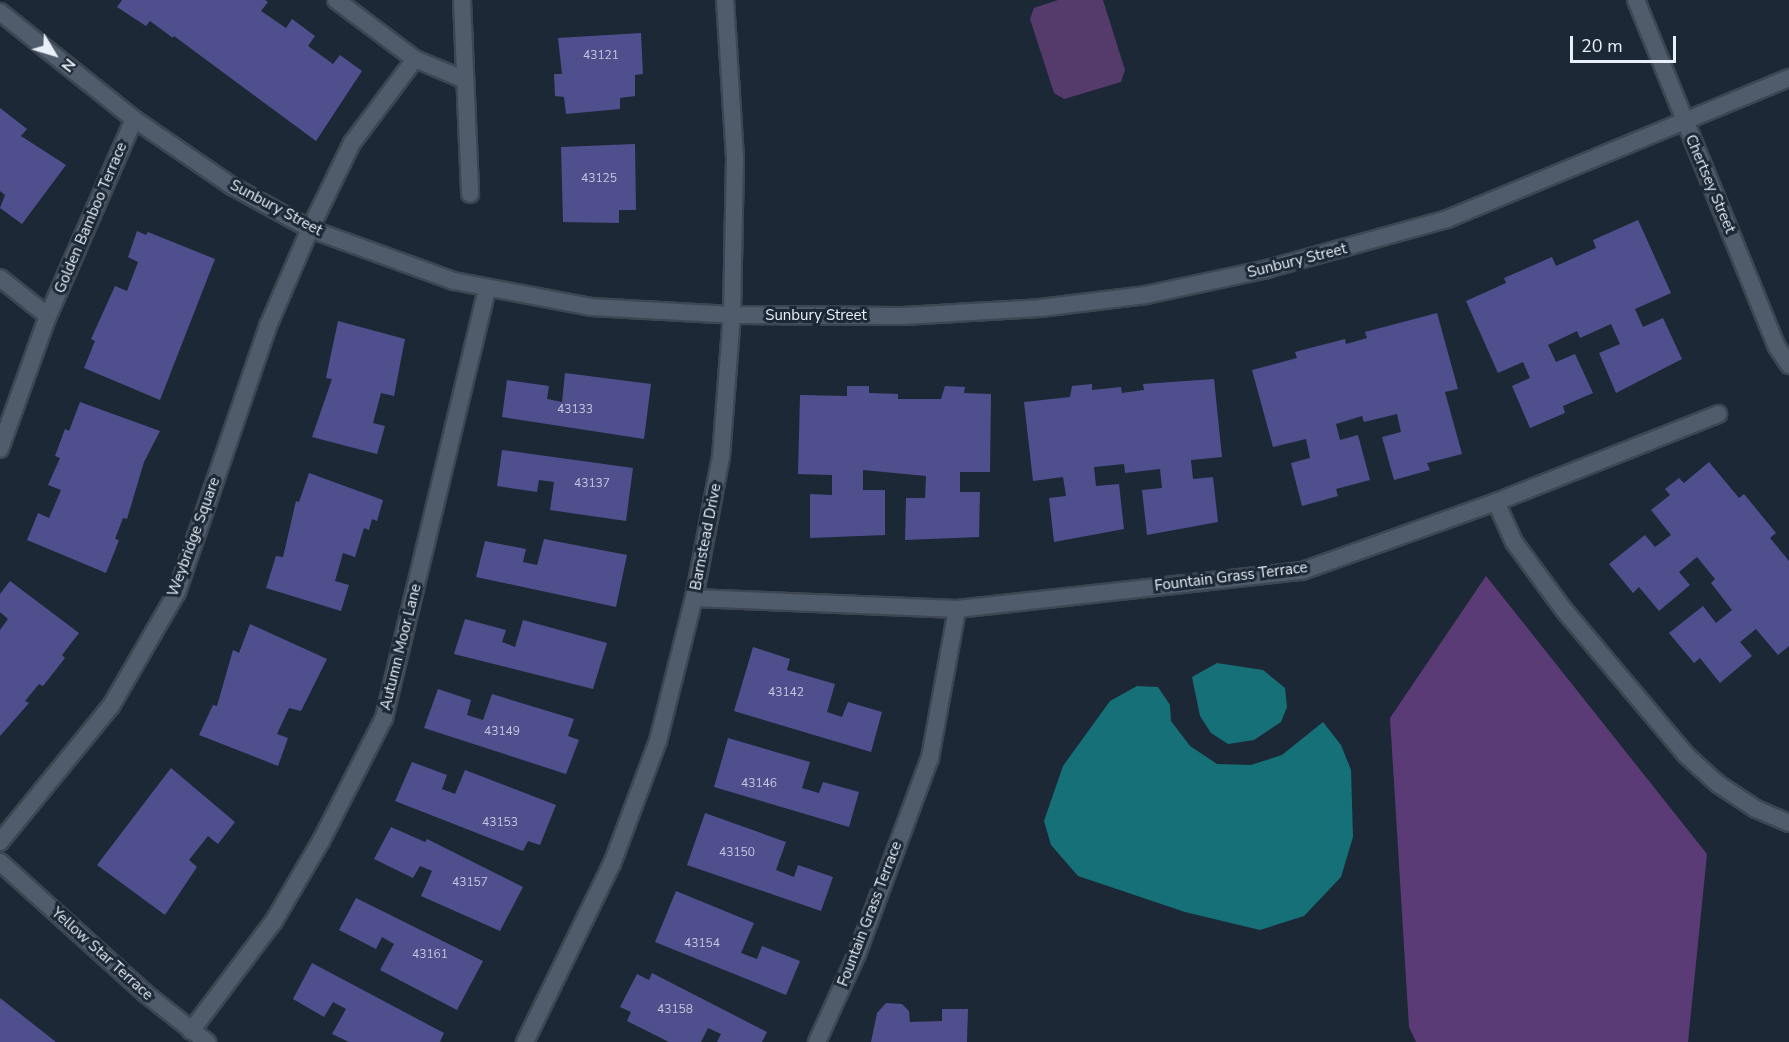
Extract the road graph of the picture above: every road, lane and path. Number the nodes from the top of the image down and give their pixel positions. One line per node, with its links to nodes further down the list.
1 (336, 0): 6 (street)
2 (462, 0): 8 (street)
3 (725, 0): 15 (street, Barnstead Drive)
4 (1636, 0): 10 (street, Chertsey Street)
5 (0, 12): 9 (street, Sunbury Street)
6 (415, 59): 8 (street); 12 (street, Weybridge Square)
7 (1789, 78): 10 (street, Sunbury Street)
8 (465, 80): 11 (street)
9 (134, 119): 12 (street, Sunbury Street); 16 (street, Golden Bamboo Terrace)
10 (1683, 119): 15 (street, Sunbury Street); 17 (street, Chertsey Street)
11 (470, 194)
12 (310, 229): 14 (street, Sunbury Street); 24 (street, Weybridge Square)
13 (0, 278): 16 (street)
14 (487, 288): 15 (street, Sunbury Street); 26 (street, Autumn Moor Lane)
15 (732, 315): 21 (street, Barnstead Drive)
16 (48, 316): 19 (street, Golden Bamboo Terrace)
17 (1789, 365)
18 (1718, 414): 20 (street, Fountain Grass Terrace)
19 (0, 449)
20 (1496, 502): 22 (street, Fountain Grass Terrace); 23 (street)
21 (694, 598): 22 (street, Fountain Grass Terrace); 28 (street, Barnstead Drive)
22 (957, 609): 29 (street, Fountain Grass Terrace)
23 (1789, 823)
24 (0, 842)
25 (0, 862): 26 (street, Yellow Star Terrace)
26 (191, 1031): 27 (street, Yellow Star Terrace)
27 (207, 1042)
28 (525, 1042)
29 (818, 1042)

